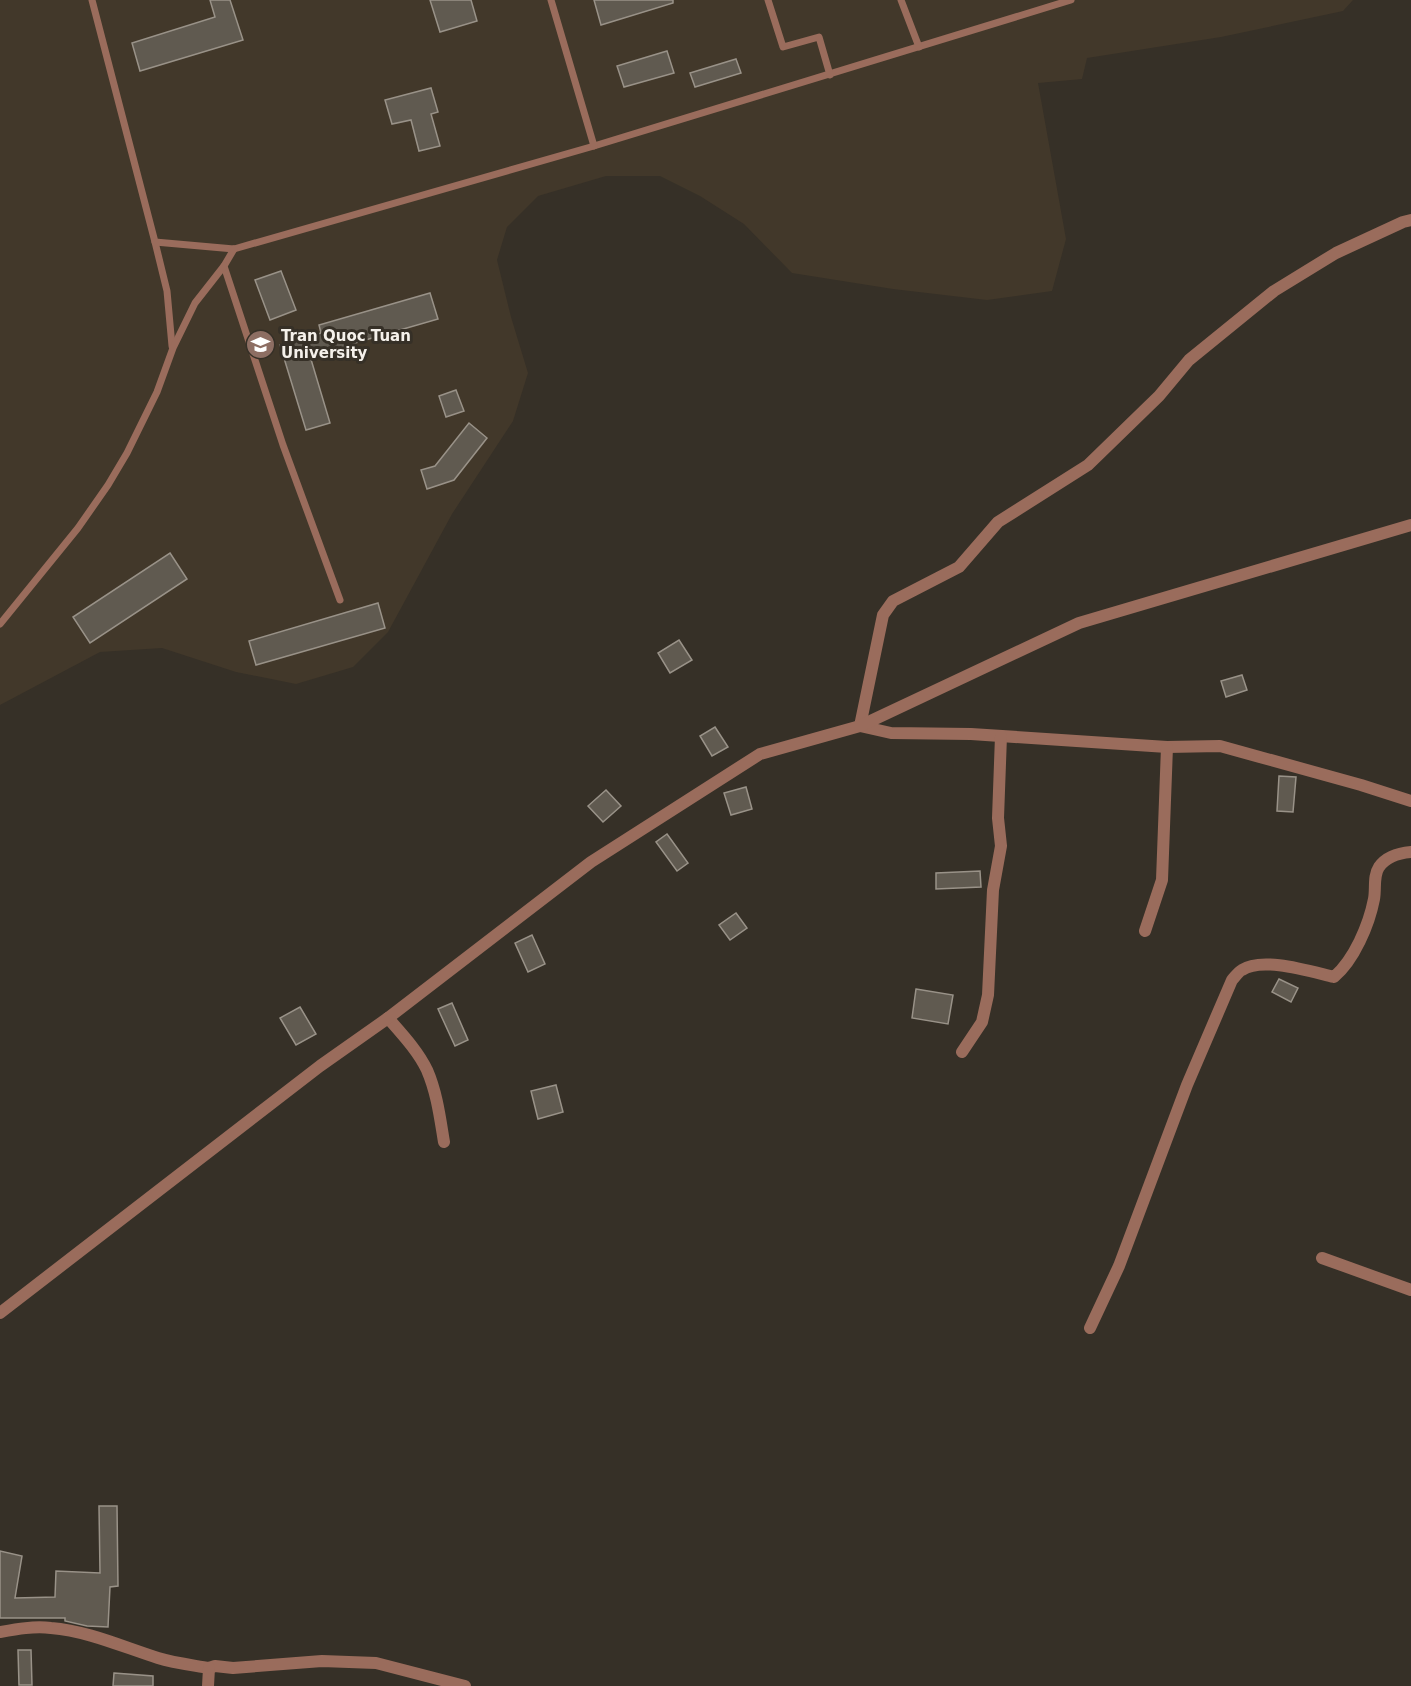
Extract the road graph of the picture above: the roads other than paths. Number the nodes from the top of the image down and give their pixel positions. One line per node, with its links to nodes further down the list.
1 (92, 0): 10 (lane)
2 (551, 0): 8 (lane)
3 (768, 0): 7 (lane)
4 (901, 0): 6 (lane)
5 (1071, 0): 6 (lane)
6 (919, 47): 7 (lane)
7 (830, 75): 8 (lane)
8 (594, 146): 11 (lane)
9 (1411, 220): 17 (street)
10 (155, 242): 11 (lane); 13 (lane)
11 (234, 249): 12 (lane)
12 (224, 266): 13 (lane); 15 (lane)
13 (172, 348): 16 (lane)
14 (1411, 525): 17 (street)
15 (340, 600)
16 (0, 624)
17 (860, 726): 18 (street); 23 (street)
18 (1001, 736): 19 (street); 24 (street)
19 (1167, 747): 20 (street); 22 (street)
20 (1411, 801)
21 (1411, 852): 29 (street)
22 (1145, 931)
23 (388, 1018): 25 (street); 28 (street)
24 (962, 1052)
25 (444, 1142)
26 (1322, 1258): 27 (street)
27 (1411, 1290)
28 (0, 1313)
29 (1090, 1329)
30 (0, 1632): 31 (street)
31 (208, 1668): 32 (street); 33 (street)
32 (208, 1686)
33 (465, 1686)

